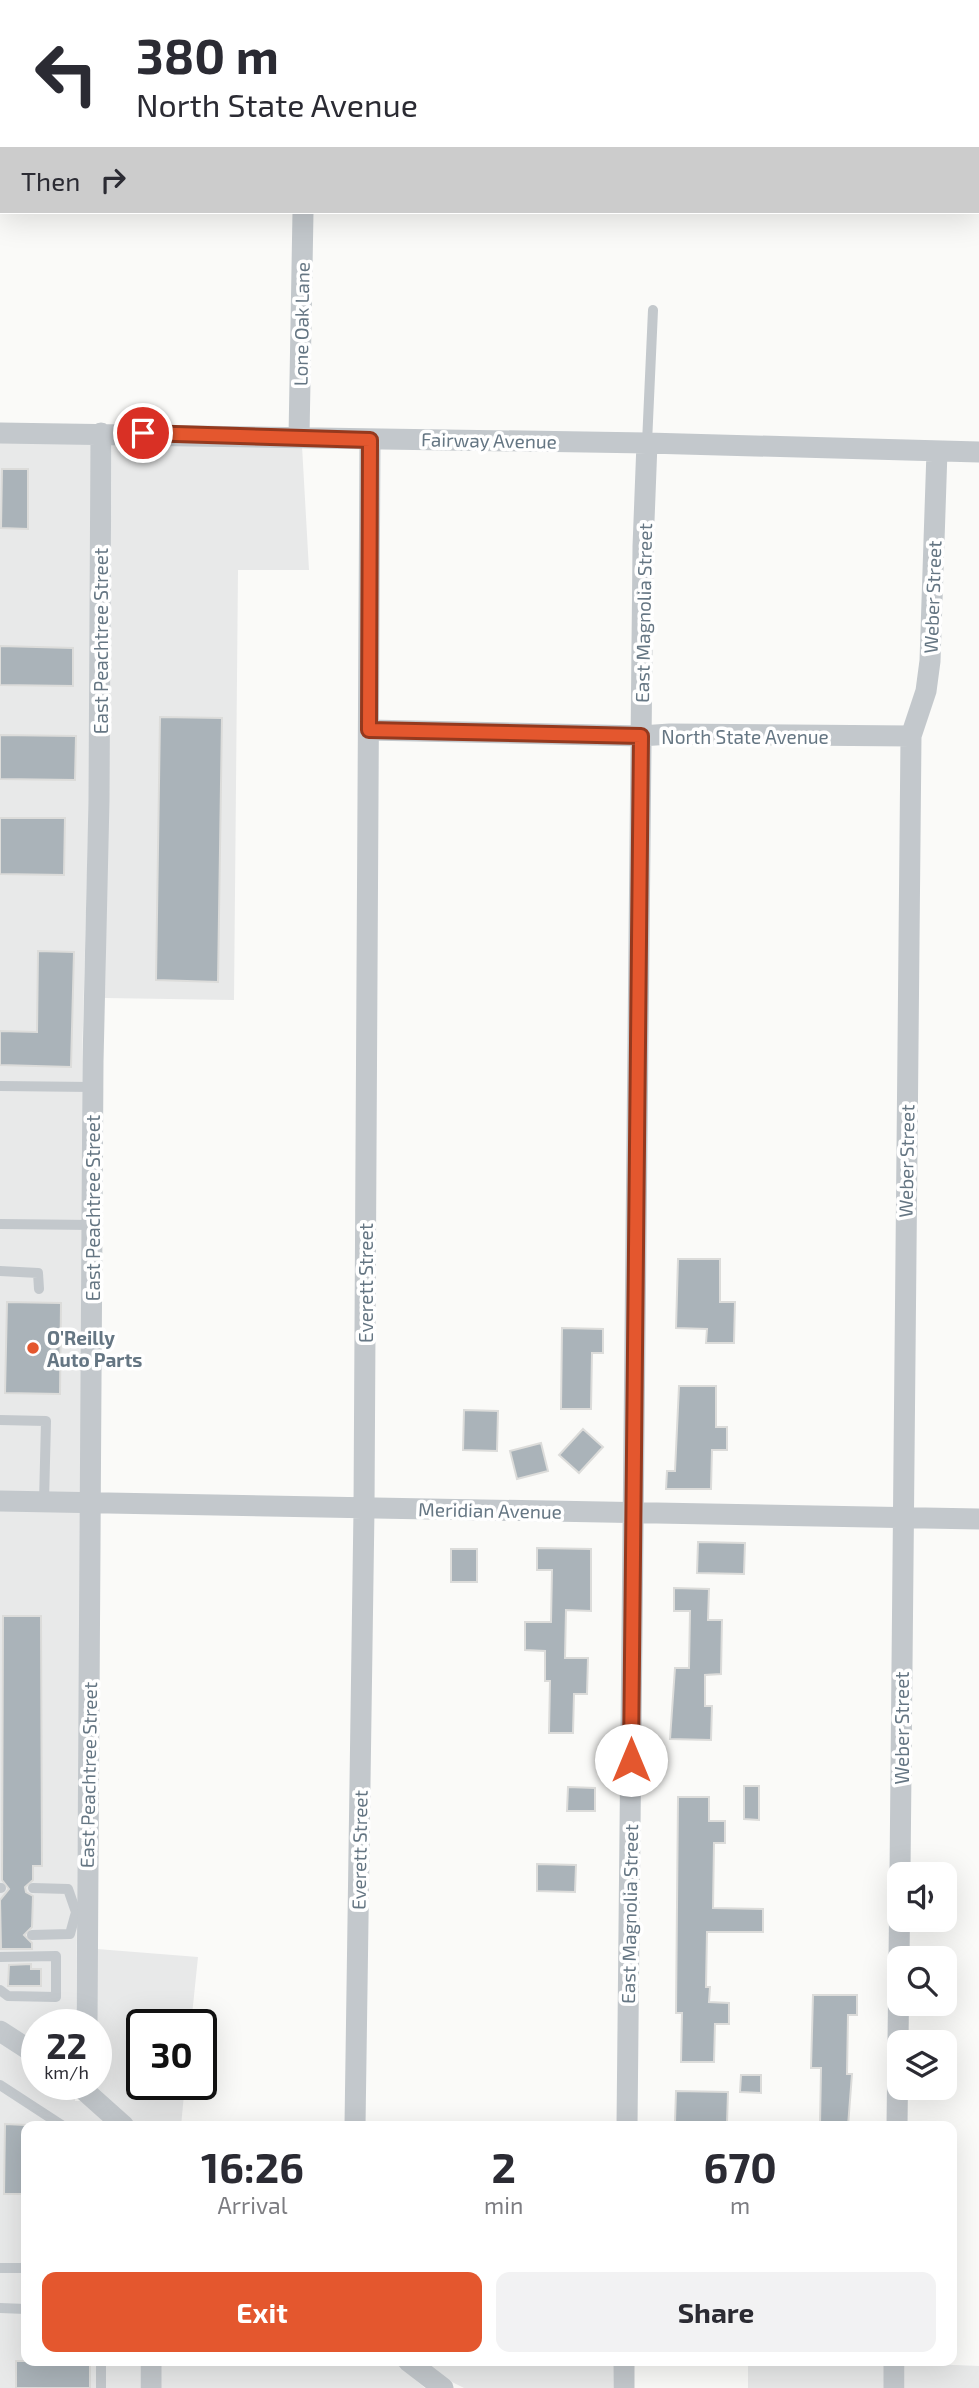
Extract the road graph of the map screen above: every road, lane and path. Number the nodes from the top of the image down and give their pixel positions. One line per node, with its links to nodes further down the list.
1 (303, 214): 5 (street, Lone Oak Lane)
2 (653, 310): 7 (lane)
3 (0, 433): 4 (street, Fairway Avenue)
4 (101, 433): 5 (street, Fairway Avenue); 14 (street, East Peachtree Street)
5 (299, 437): 6 (street, Fairway Avenue)
6 (370, 440): 7 (street, Fairway Avenue); 10 (street, Everett Street)
7 (647, 443): 8 (street, Fairway Avenue); 11 (street, East Magnolia Street)
8 (937, 451): 9 (street, Fairway Avenue); 12 (street, Weber Street)
9 (979, 452)
10 (369, 730): 11 (street, North State Avenue); 23 (street, Everett Street)
11 (641, 736): 12 (street, North State Avenue); 24 (street, East Magnolia Street)
12 (911, 736): 25 (street, Weber Street)
13 (0, 1086): 14 (lane)
14 (92, 1087): 16 (street, East Peachtree Street)
15 (0, 1224): 16 (lane)
16 (92, 1225): 22 (street, East Peachtree Street)
17 (0, 1271): 18 (lane)
18 (39, 1289)
19 (0, 1420): 21 (lane)
20 (0, 1501): 21 (street, Meridian Avenue)
21 (44, 1502): 22 (street, Meridian Avenue)
22 (92, 1503): 23 (street, Meridian Avenue); 29 (street, East Peachtree Street)
23 (364, 1509): 24 (street, Meridian Avenue); 41 (street, Everett Street)
24 (634, 1514): 25 (street, Meridian Avenue); 42 (street, East Magnolia Street)
25 (902, 1518): 26 (street, Meridian Avenue); 27 (street, Weber Street)
26 (979, 1519)
27 (900, 1862)
28 (33, 1888): 29 (lane)
29 (81, 1912): 31 (lane); 34 (street, East Peachtree Street)
30 (899, 1932): 43 (street, Weber Street)
31 (32, 1935)
32 (0, 1957): 33 (lane)
33 (0, 1990)
34 (86, 2009)
35 (0, 2031): 36 (street)
36 (21, 2044)
37 (0, 2085): 39 (lane)
38 (93, 2100): 40 (street)
39 (49, 2121)
40 (110, 2121)
41 (355, 2121)
42 (627, 2121)
43 (897, 2121)
44 (0, 2268): 45 (lane)
45 (21, 2268)
46 (1, 2308): 47 (lane)
47 (21, 2309)
48 (101, 2366): 53 (lane)
49 (151, 2366): 54 (street)
50 (414, 2366): 55 (street)
51 (624, 2366): 56 (street)
52 (894, 2366): 57 (street)
53 (101, 2388)
54 (151, 2388)
55 (443, 2388)
56 (624, 2388)
57 (894, 2388)

